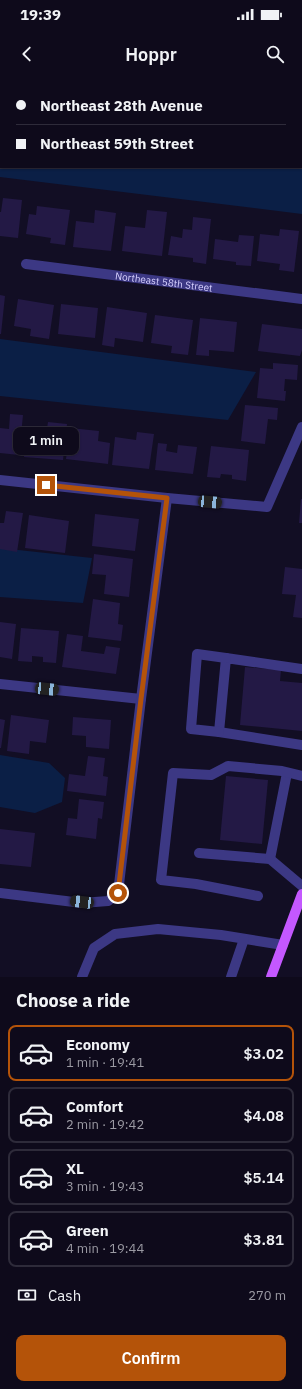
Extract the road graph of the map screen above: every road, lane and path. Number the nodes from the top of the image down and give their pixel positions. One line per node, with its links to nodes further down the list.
1 (26, 264): 2 (street, Northeast 58th Street)
2 (302, 299)
3 (302, 427): 5 (street)
4 (0, 480): 5 (street)
5 (167, 498): 9 (street)
6 (226, 658): 7 (street); 10 (street); 10 (street)
7 (302, 669)
8 (0, 684): 9 (street)
9 (141, 699): 17 (street)
10 (219, 732): 11 (street)
11 (302, 745)
12 (287, 773): 13 (street); 15 (street); 19 (street)
13 (302, 776)
14 (199, 853): 15 (street)
15 (270, 859): 16 (street)
16 (302, 886)
17 (0, 893)
18 (302, 894): 21 (main road)
19 (258, 896)
20 (244, 939): 21 (street); 22 (street); 23 (street)
21 (283, 945): 24 (main road)
22 (82, 977)
23 (231, 977)
24 (271, 977)

